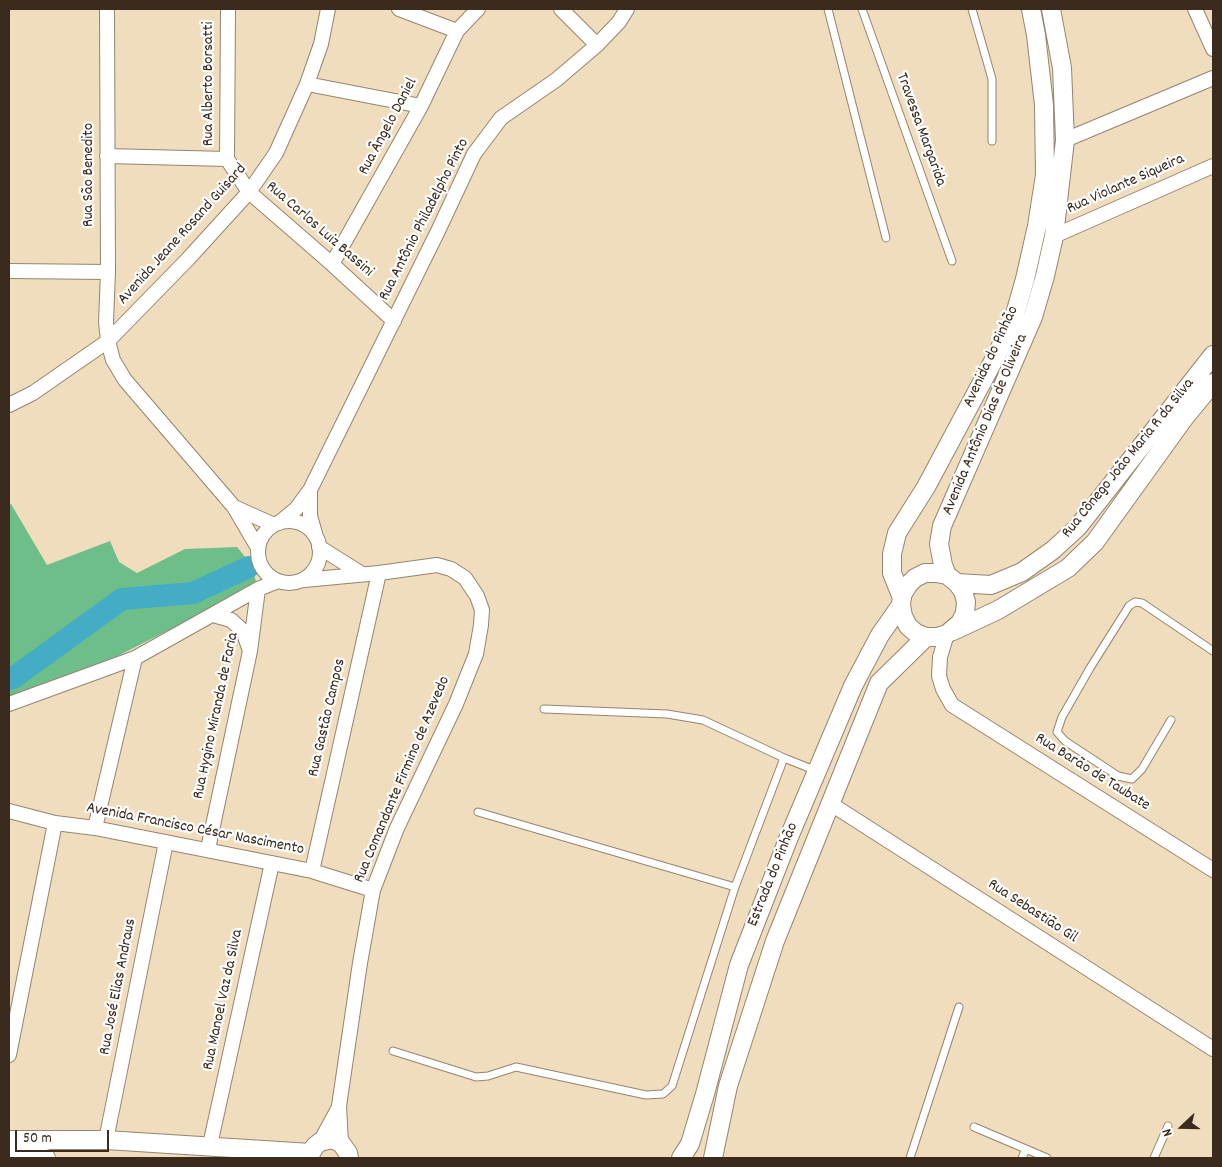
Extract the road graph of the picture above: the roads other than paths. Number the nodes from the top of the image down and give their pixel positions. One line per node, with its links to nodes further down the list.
1 (107, 9): 22 (street, Rua São Benedito)
2 (228, 9): 23 (street, Rua Alberto Borsatti)
3 (328, 9): 18 (street, Avenida Jeane Rosand Guisard)
4 (399, 9): 14 (street)
5 (478, 9): 14 (street, Rua Ângelo Daniel)
6 (561, 9): 15 (street)
7 (627, 9): 15 (street, Rua Antônio Philadelpho Pinto)
8 (828, 9): 27 (lane)
9 (862, 9): 28 (lane, Travessa Margarida)
10 (972, 9): 21 (lane)
11 (1031, 9): 48 (street, Avenida do Pinhão)
12 (1051, 9): 20 (street, Avenida Antônio Dias de Oliveira)
13 (1195, 9): 16 (street)
14 (457, 31): 19 (street, Rua Ângelo Daniel)
15 (597, 45): 32 (street, Rua Antônio Philadelpho Pinto)
16 (1213, 49)
17 (1213, 78): 20 (street)
18 (307, 84): 19 (street); 25 (street, Avenida Jeane Rosand Guisard)
19 (421, 106): 29 (street, Rua Ângelo Daniel)
20 (1065, 140): 26 (street, Avenida Antônio Dias de Oliveira)
21 (992, 141)
22 (107, 156): 23 (street); 31 (street, Rua São Benedito)
23 (227, 159): 25 (street, Rua Carlos Luiz Bassini)
24 (1213, 166): 26 (street, Rua Violante Siqueira)
25 (249, 192): 29 (street, Rua Carlos Luiz Bassini); 33 (street, Avenida Jeane Rosand Guisard)
26 (1054, 236): 44 (street, Avenida Antônio Dias de Oliveira)
27 (886, 238)
28 (952, 261)
29 (332, 264): 32 (street, Rua Carlos Luiz Bassini)
30 (9, 271): 31 (street)
31 (108, 272): 33 (street, Rua São Benedito)
32 (394, 321): 37 (street, Rua Antônio Philadelpho Pinto)
33 (108, 341): 36 (street, Avenida Jeane Rosand Guisard); 38 (street, Rua São Benedito)
34 (1213, 355): 44 (street, Rua Cônego João Maria R da Silva)
35 (1213, 383): 50 (street, Rua Cônego João Maria R da Silva)
36 (9, 405)
37 (310, 490): 39 (street, Rua Antônio Philadelpho Pinto); 40 (street)
38 (234, 507): 39 (street); 41 (street)
39 (276, 524): 40 (street); 41 (street)
40 (318, 542): 43 (street); 45 (street)
41 (258, 548): 46 (street)
42 (379, 573): 43 (street, Rua Comandante Firmino de Azevedo); 68 (street, Rua Gastão Campos); 71 (street, Rua Comandante Firmino de Azevedo)
43 (362, 574): 45 (street, Rua Comandante Firmino de Azevedo)
44 (952, 579): 48 (street); 50 (street)
45 (304, 580): 46 (street)
46 (278, 582): 47 (street)
47 (258, 589): 49 (street); 52 (street, Rua Hygino Miranda de Faria)
48 (901, 602): 51 (street); 59 (street, Estrada do Pinhão)
49 (213, 615): 52 (street); 54 (street)
50 (950, 633): 51 (street); 69 (street, Rua Barão de Taubate)
51 (926, 637): 60 (street, Estrada do Pinhão)
52 (250, 651): 66 (street, Rua Hygino Miranda de Faria)
53 (1213, 651): 57 (lane)
54 (136, 658): 55 (street); 64 (street)
55 (9, 704)
56 (544, 709): 58 (lane)
57 (1171, 720)
58 (784, 758): 59 (lane); 70 (lane)
59 (817, 771): 87 (street, Estrada do Pinhão)
60 (831, 804): 73 (street, Rua Sebastião Gil); 88 (street, Estrada do Pinhão)
61 (9, 811): 63 (street, Avenida Francisco César Nascimento)
62 (478, 812): 70 (lane)
63 (56, 823): 64 (street, Avenida Francisco César Nascimento); 75 (street)
64 (95, 828): 65 (street, Avenida Francisco César Nascimento)
65 (166, 842): 66 (street, Avenida Francisco César Nascimento); 80 (street, Rua José Elias Andraus)
66 (208, 849): 67 (street, Avenida Francisco César Nascimento)
67 (272, 863): 68 (street, Avenida Francisco César Nascimento); 81 (street, Rua Manoel Vaz da Silva)
68 (312, 870): 71 (street, Avenida Francisco César Nascimento)
69 (1213, 870)
70 (735, 887): 74 (lane)
71 (373, 890): 76 (street, Rua Comandante Firmino de Azevedo)
72 (959, 1008): 89 (lane)
73 (1213, 1049)
74 (393, 1051)
75 (9, 1055)
76 (339, 1106): 83 (street); 84 (street)
77 (974, 1126): 82 (lane)
78 (1168, 1126): 92 (lane)
79 (9, 1140): 80 (street)
80 (106, 1140): 81 (street)
81 (210, 1145): 83 (street)
82 (1026, 1149): 90 (lane); 91 (lane)
83 (314, 1151): 84 (street)
84 (349, 1153)
85 (9, 1157): 86 (street)
86 (46, 1158)
87 (681, 1158)
88 (713, 1158)
89 (910, 1158)
90 (1022, 1158)
91 (1047, 1158)
92 (1154, 1158)

